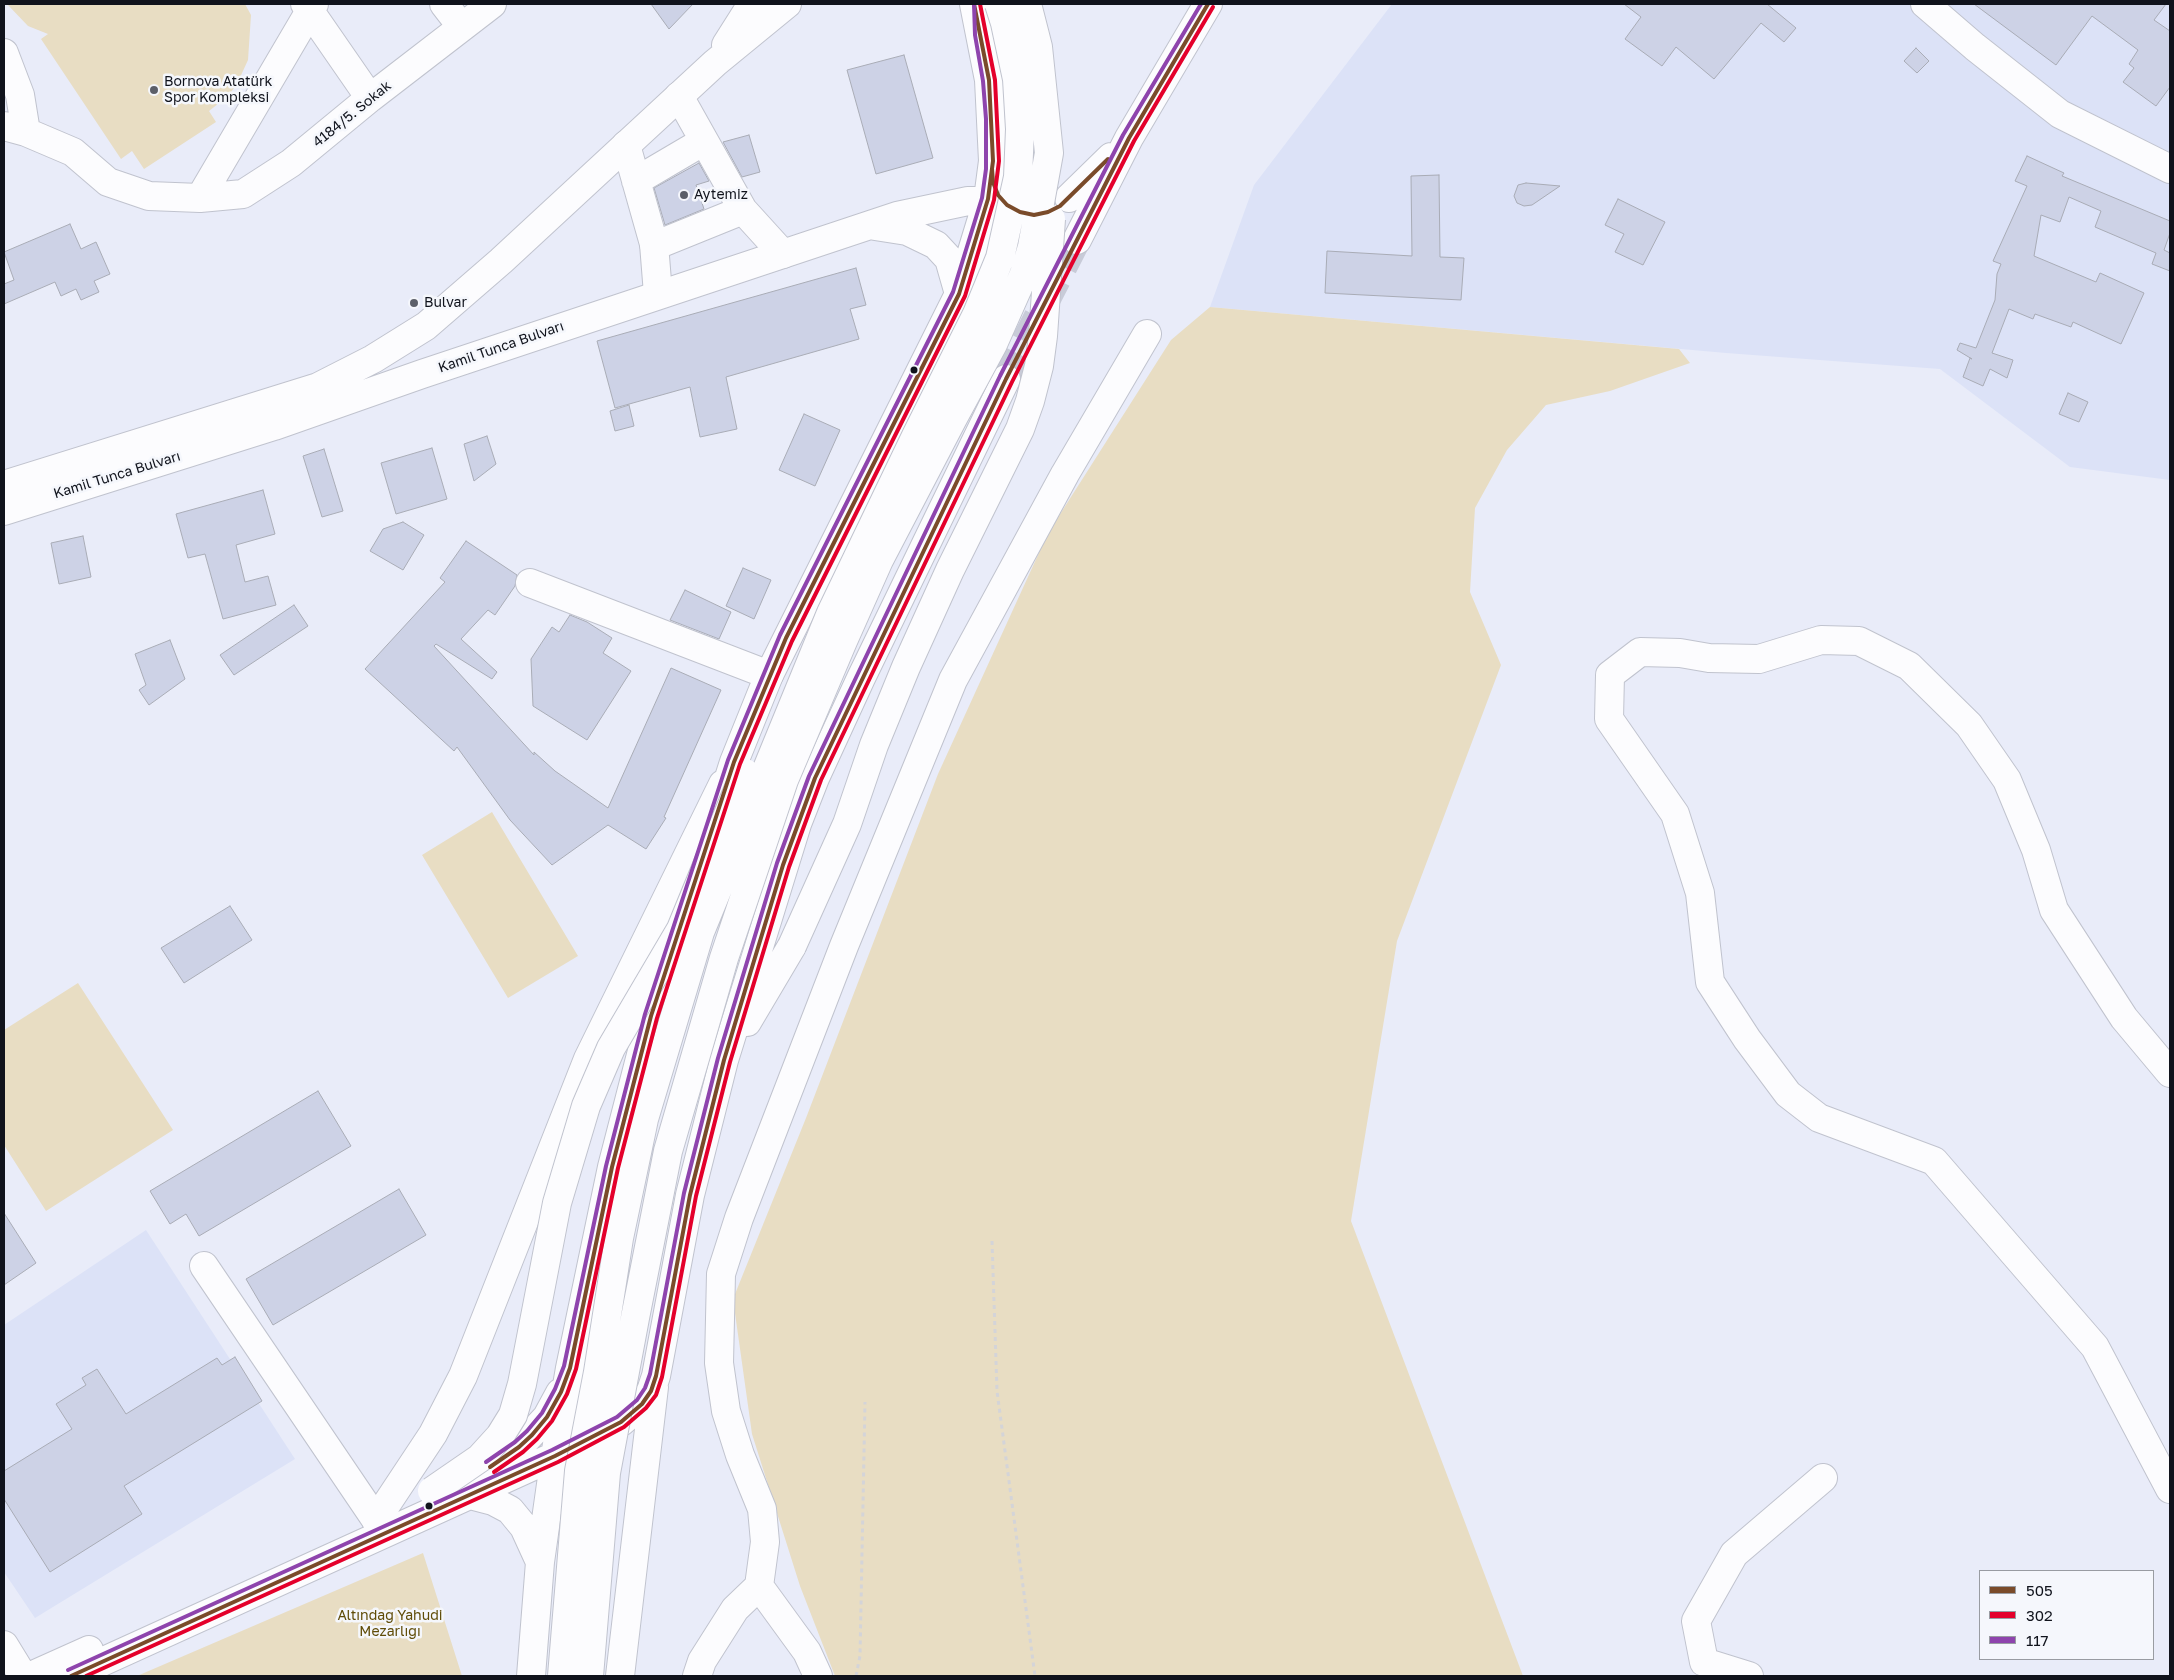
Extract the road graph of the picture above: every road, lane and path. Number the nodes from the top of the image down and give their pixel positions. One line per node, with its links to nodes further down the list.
1 (444, 4): 12 (main road)
2 (492, 4): 12 (main road, 4184/5. Sokak)
3 (752, 4): 15 (main road)
4 (787, 4): 15 (main road, Kamil Tunca Bulvarı)
5 (974, 4): 13 (main road)
6 (980, 4): 13 (main road)
7 (999, 4): 40 (main road, bridge)
8 (1027, 4): 22 (main road, bridge)
9 (1208, 4): 19 (main road)
10 (1925, 4): 23 (main road)
11 (309, 6): 17 (main road); 25 (main road)
12 (461, 26): 17 (main road, 4184/5. Sokak)
13 (981, 35): 27 (main road)
14 (4, 53): 18 (main road)
15 (715, 63): 16 (main road, Kamil Tunca Bulvarı)
16 (679, 96): 20 (main road); 21 (main road, Kamil Tunca Bulvarı)
17 (370, 98): 25 (main road, 4184/5. Sokak)
18 (15, 129): 25 (main road, 4184/5. Sokak)
19 (1129, 138): 26 (main road); 30 (main road)
20 (704, 141): 24 (main road); 28 (main road)
21 (626, 145): 24 (main road); 37 (main road, Kamil Tunca Bulvarı)
22 (1049, 154): 45 (main road, bridge); 67 (main road, bridge)
23 (2170, 169)
24 (636, 181): 31 (main road)
25 (200, 198)
26 (1069, 198)
27 (995, 199): 29 (main road, Kamil Tunca Bulvarı); 34 (main road)
28 (743, 210): 31 (main road); 32 (main road)
29 (871, 226): 32 (main road, Kamil Tunca Bulvarı); 34 (main road)
30 (1077, 240)
31 (654, 246): 33 (main road)
32 (783, 254): 33 (main road, Kamil Tunca Bulvarı)
33 (658, 294): 38 (main road, Kamil Tunca Bulvarı)
34 (959, 294): 41 (main road)
35 (1147, 334): 60 (main road)
36 (1006, 379): 43 (main road)
37 (4, 485)
38 (4, 511)
39 (530, 583): 42 (main road)
40 (831, 613): 58 (main road, bridge); 66 (main road, bridge)
41 (786, 638): 42 (main road); 43 (main road)
42 (769, 675): 44 (main road)
43 (861, 678): 45 (main road)
44 (734, 762): 47 (main road); 58 (main road)
45 (724, 1060): 48 (main road)
46 (2170, 1073): 56 (main road)
47 (612, 1167): 48 (main road); 51 (main road)
48 (690, 1195): 52 (main road)
49 (992, 1241): 72 (path)
50 (204, 1266): 58 (main road)
51 (570, 1368): 54 (main road); 58 (main road)
52 (656, 1376): 54 (main road); 68 (main road)
53 (865, 1402): 71 (path)
54 (555, 1456): 57 (main road); 59 (main road)
55 (1823, 1478): 73 (main road)
56 (2170, 1489)
57 (470, 1495): 59 (main road); 64 (main road)
58 (388, 1514): 63 (main road)
59 (540, 1562): 65 (main road)
60 (759, 1586): 69 (main road); 70 (main road)
61 (4, 1644): 62 (main road)
62 (24, 1676)
63 (31, 1676)
64 (71, 1676)
65 (530, 1676)
66 (562, 1676)
67 (589, 1676)
68 (620, 1676)
69 (697, 1676)
70 (818, 1676)
71 (856, 1676)
72 (1035, 1676)
73 (1749, 1676)

